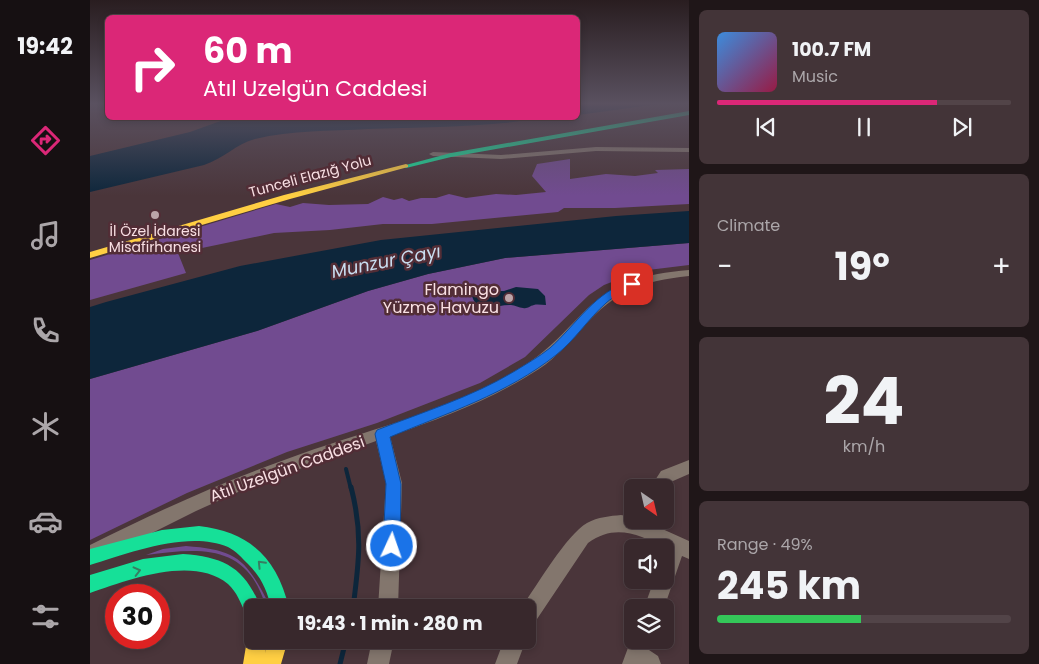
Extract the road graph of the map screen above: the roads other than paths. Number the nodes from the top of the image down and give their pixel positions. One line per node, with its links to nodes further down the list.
1 (555, 134): 4 (main road, Tunceli Elazığ Yolu)
2 (570, 134): 5 (main road, Tunceli Elazığ Yolu)
3 (689, 150): 5 (street)
4 (433, 154): 5 (street); 6 (main road, Tunceli Elazığ Yolu)
5 (451, 156): 7 (main road, Tunceli Elazığ Yolu)
6 (90, 248)
7 (90, 255)
8 (689, 273): 9 (street, Atıl Uzelgün Caddesi)
9 (382, 434): 15 (street, Atıl Uzelgün Caddesi); 20 (street)
10 (689, 467): 11 (street)
11 (662, 479)
12 (624, 524): 21 (street)
13 (656, 529): 14 (street)
14 (683, 547): 16 (street)
15 (90, 556): 19 (main road, one-way to 15)
16 (674, 562)
17 (90, 584): 18 (main road, one-way to 18)
18 (248, 599)
19 (279, 599)
20 (388, 599)
21 (536, 603)
22 (256, 649): 26 (main road)
23 (275, 649): 27 (main road)
24 (381, 649): 28 (street)
25 (512, 649): 29 (street)
26 (253, 664)
27 (271, 664)
28 (378, 664)
29 (506, 664)

